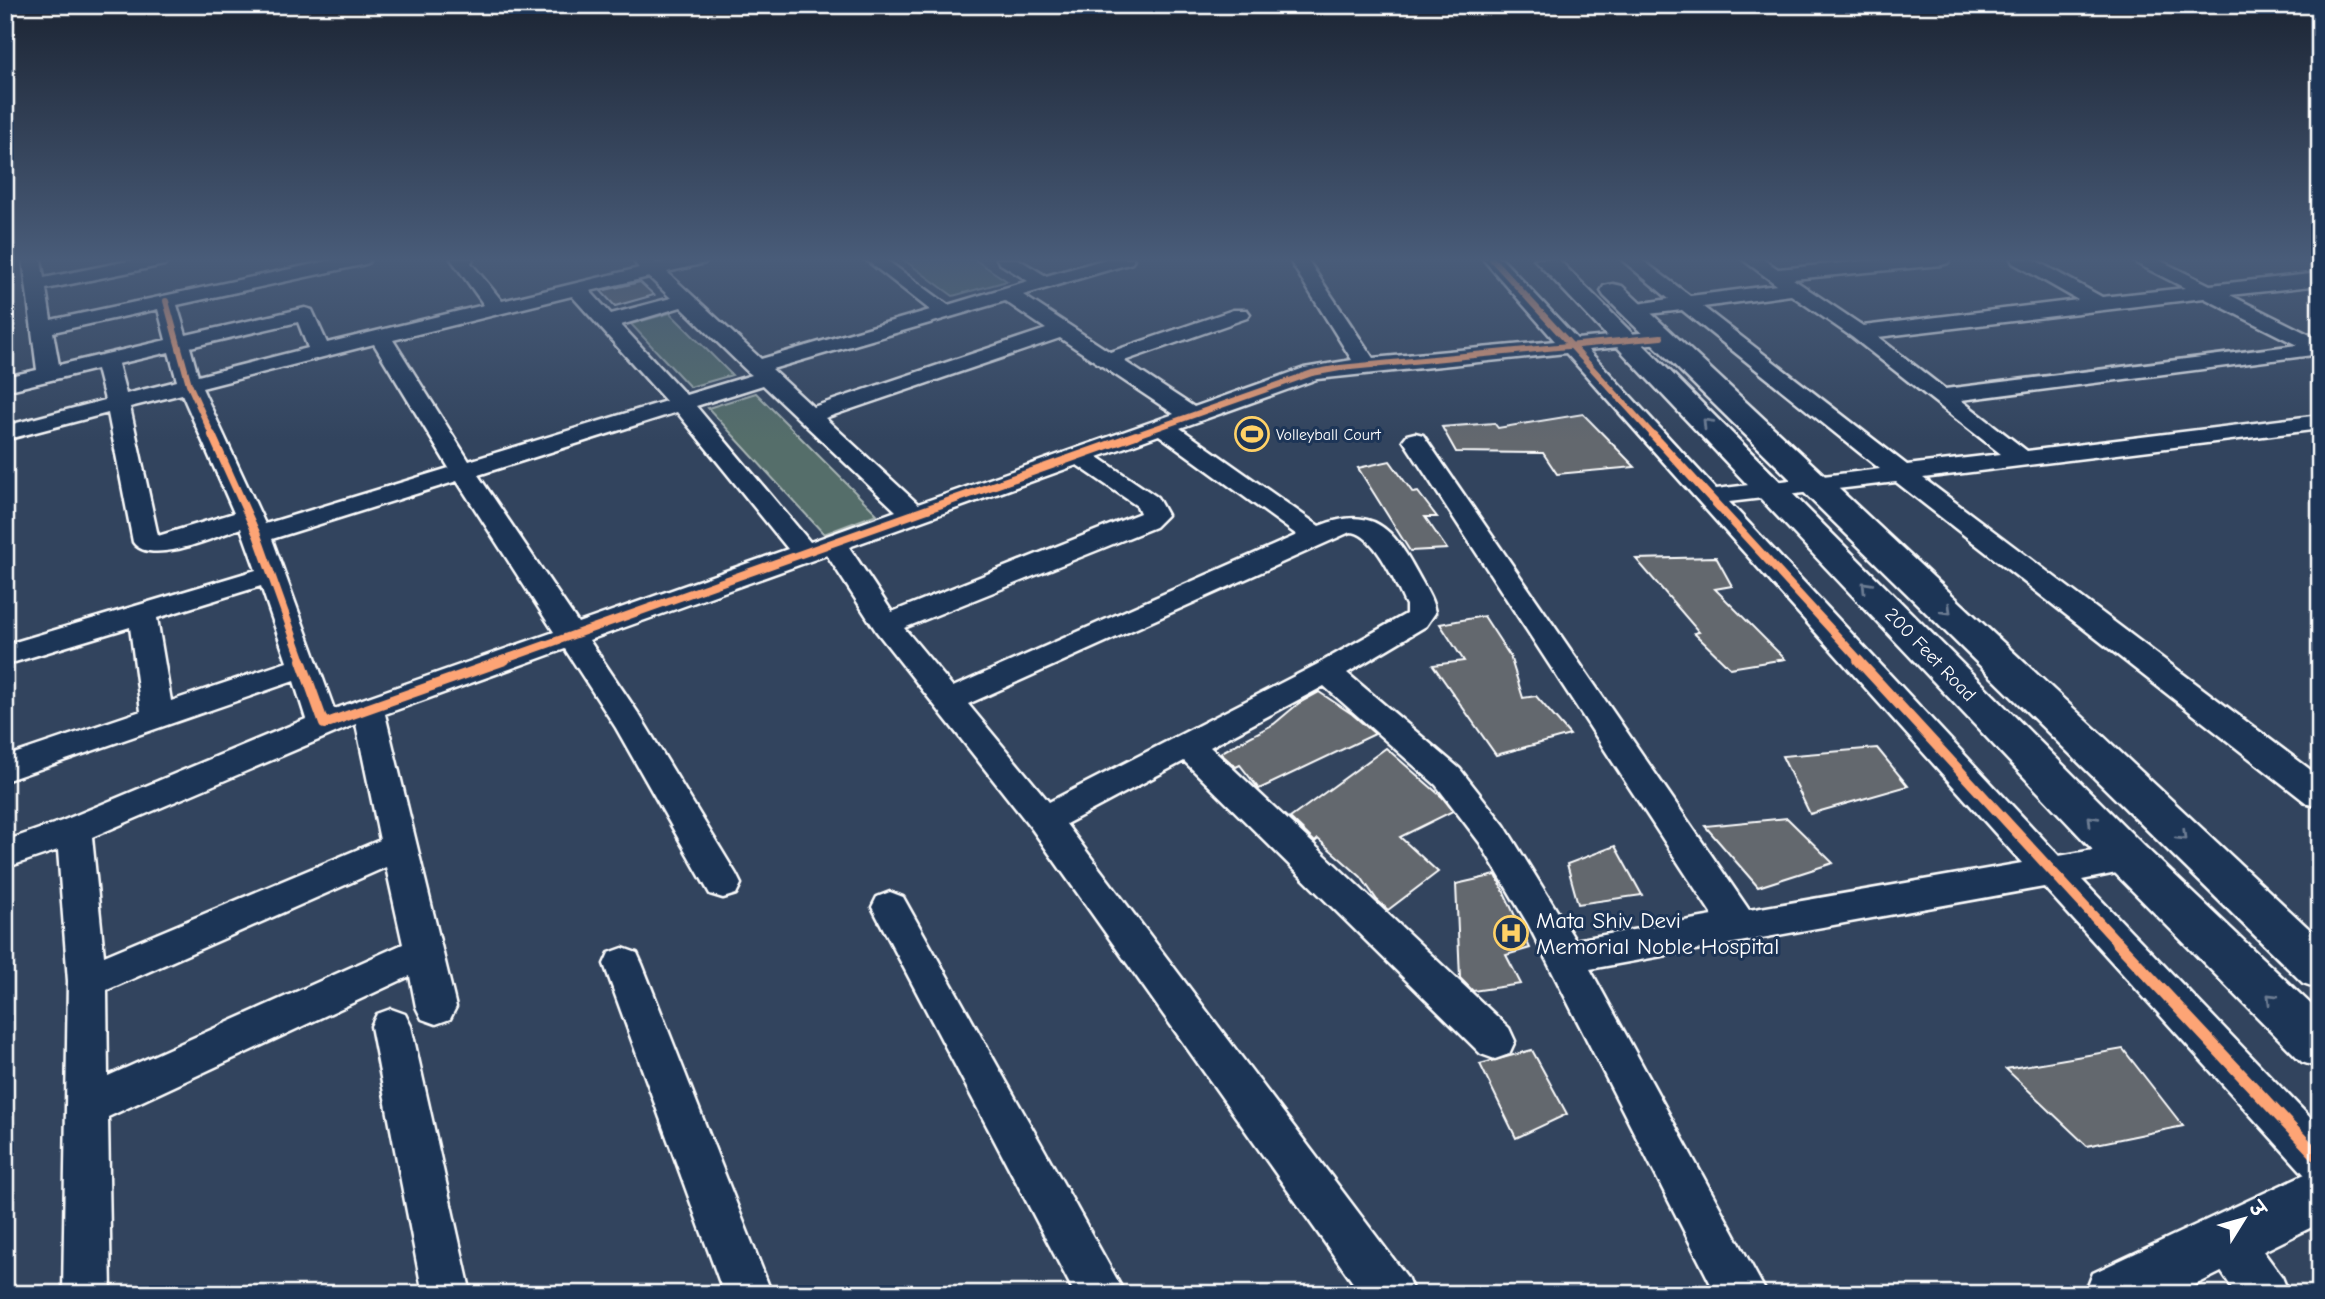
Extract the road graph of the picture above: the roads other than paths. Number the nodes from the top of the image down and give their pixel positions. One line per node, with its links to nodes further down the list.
1 (42, 320): 23 (street)
2 (81, 320): 23 (street)
3 (172, 320): 28 (street)
4 (281, 320): 28 (street)
5 (307, 320): 30 (street)
6 (446, 320): 27 (street)
7 (605, 320): 22 (street)
8 (615, 320): 22 (street)
9 (706, 320): 34 (street)
10 (922, 320): 34 (street)
11 (1046, 320): 25 (street)
12 (1224, 320): 32 (street)
13 (1337, 320): 33 (street)
14 (1548, 320): 29 (street)
15 (1628, 320): 24 (street, 200 Feet Road)
16 (1633, 320): 24 (street)
17 (1657, 320): 24 (street)
18 (1705, 320): 50 (street)
19 (1839, 320): 26 (street)
20 (1966, 320): 26 (street)
21 (2264, 320): 38 (street)
22 (607, 322): 40 (street)
23 (43, 328): 35 (street)
24 (1641, 329): 29 (street); 51 (street); 52 (street, 200 Feet Road, one-way to 24)
25 (1063, 331): 32 (street); 41 (street)
26 (1859, 333): 38 (street)
27 (380, 336): 30 (street); 49 (street)
28 (179, 343): 31 (street); 37 (street)
29 (1572, 346): 33 (street); 53 (street)
30 (320, 351): 37 (street)
31 (106, 360): 35 (street); 39 (street)
32 (1107, 360): 42 (street)
33 (1366, 365): 42 (street)
34 (762, 372): 40 (street); 41 (street)
35 (49, 374): 36 (street)
36 (5, 384)
37 (190, 384): 39 (street); 55 (street)
38 (1940, 396): 48 (street)
39 (119, 403): 45 (street); 55 (street)
40 (681, 403): 49 (street); 57 (street)
41 (808, 415): 54 (street)
42 (1192, 416): 44 (street)
43 (2320, 422): 48 (street)
44 (1163, 426): 47 (street); 56 (street)
45 (5, 433)
46 (1415, 440): 80 (street)
47 (1080, 456): 54 (street); 60 (street)
48 (2024, 460): 50 (street)
49 (463, 471): 55 (street); 61 (street)
50 (1902, 474): 51 (street); 71 (street)
51 (1818, 485): 52 (street); 84 (street, one-way to 84)
52 (1773, 491): 53 (street); 76 (street, 200 Feet Road, one-way to 52)
53 (1710, 497): 77 (street)
54 (914, 514): 57 (street)
55 (253, 526): 58 (street)
56 (1316, 536): 64 (street); 65 (street)
57 (820, 549): 60 (street); 61 (street)
58 (271, 574): 59 (street); 63 (street)
59 (142, 613): 62 (street); 67 (street)
60 (886, 625): 65 (street)
61 (572, 636): 66 (street); 78 (street)
62 (5, 655)
63 (304, 667): 67 (street); 68 (street)
64 (1328, 672): 69 (street); 82 (street)
65 (948, 701): 72 (street)
66 (368, 709): 68 (street); 74 (street)
67 (158, 717): 70 (street)
68 (324, 724): 73 (street)
69 (1188, 746): 72 (street); 88 (street)
70 (5, 769)
71 (2320, 795)
72 (1044, 820): 98 (street)
73 (74, 830): 75 (street); 85 (street)
74 (400, 846): 81 (street); 85 (street)
75 (5, 855)
76 (2129, 858): 77 (street); 89 (street, 200 Feet Road, one-way to 76)
77 (2052, 872): 80 (street); 91 (street)
78 (723, 884)
79 (890, 907): 97 (street)
80 (1741, 928): 82 (street)
81 (424, 952): 86 (street); 90 (street)
82 (1565, 958): 99 (street)
83 (623, 964): 96 (street)
84 (2320, 969)
85 (87, 981): 90 (street)
86 (436, 1007)
87 (391, 1026): 95 (street)
88 (1495, 1041)
89 (2320, 1046)
90 (87, 1106): 94 (street)
91 (2320, 1159)
92 (2320, 1194): 93 (street)
93 (2227, 1240): 100 (street); 101 (street)
94 (87, 1294)
95 (447, 1294)
96 (748, 1294)
97 (1101, 1294)
98 (1390, 1294)
99 (1743, 1294)
100 (2114, 1294)
101 (2265, 1294)

